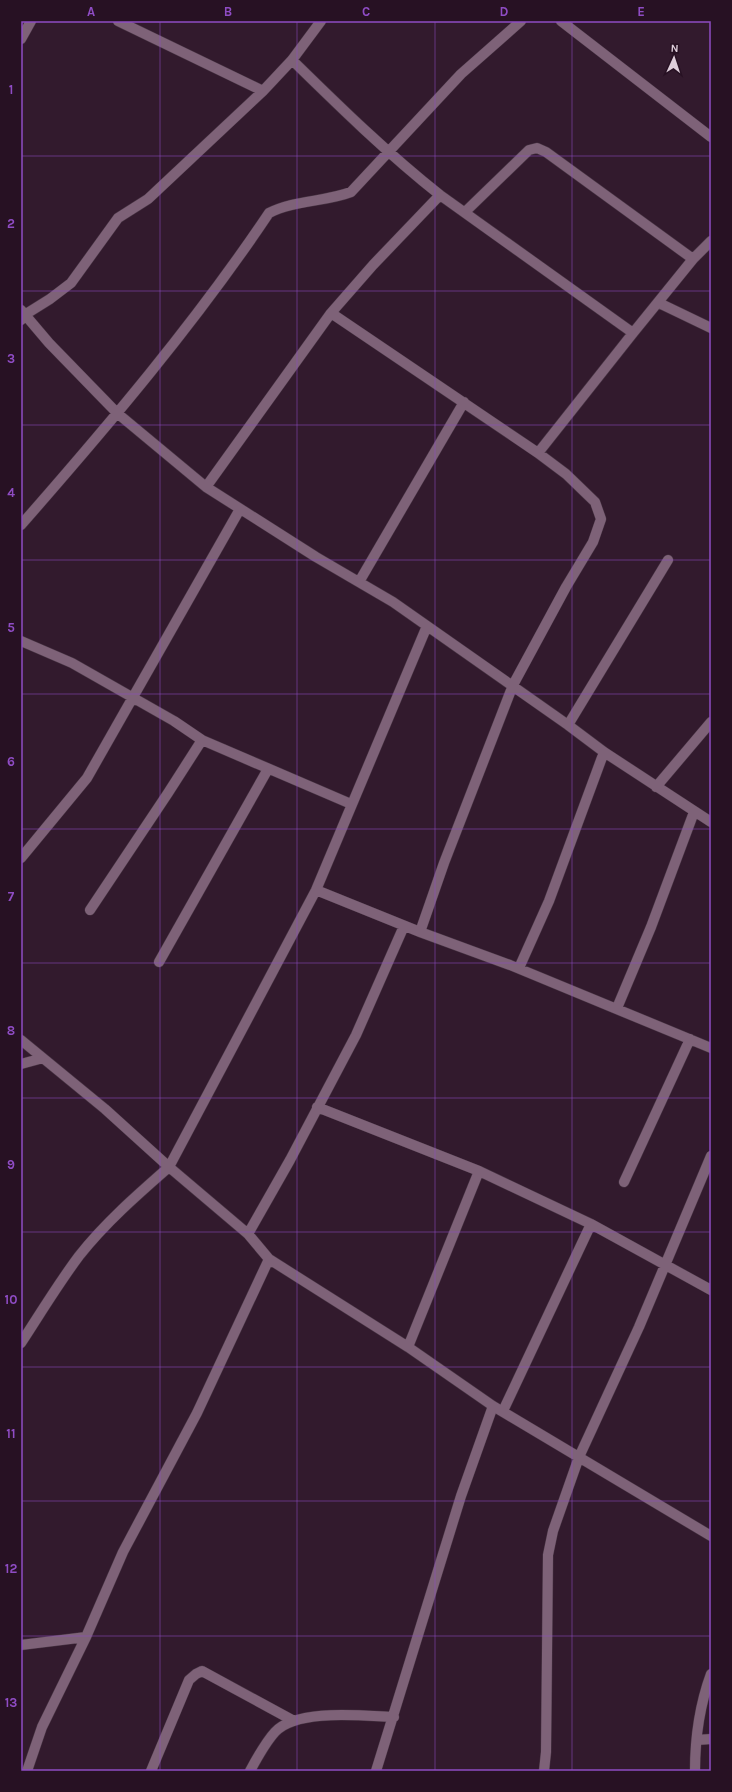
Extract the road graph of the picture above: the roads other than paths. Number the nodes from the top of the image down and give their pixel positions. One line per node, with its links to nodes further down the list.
1 (31, 21): 6 (street)
2 (118, 21): 8 (street)
3 (321, 21): 7 (street)
4 (521, 21): 10 (street)
5 (561, 21): 9 (street)
6 (21, 39)
7 (292, 60): 8 (street); 10 (street)
8 (263, 91): 17 (street)
9 (711, 137)
10 (388, 152): 11 (street); 21 (street)
11 (440, 195): 12 (street); 16 (street)
12 (465, 212): 14 (street); 19 (street)
13 (711, 241): 14 (street)
14 (693, 259): 15 (street)
15 (659, 303): 18 (street); 19 (street)
16 (331, 313): 20 (street); 23 (street)
17 (23, 315): 21 (street)
18 (711, 328)
19 (633, 333): 22 (street)
20 (464, 402): 22 (street); 27 (street)
21 (117, 413): 23 (street); 25 (street)
22 (538, 453): 30 (street)
23 (206, 487): 24 (street)
24 (240, 509): 27 (street); 31 (street)
25 (21, 525)
26 (668, 560): 33 (street)
27 (359, 582): 28 (street)
28 (427, 626): 30 (street); 38 (street)
29 (21, 641): 31 (street)
30 (513, 685): 33 (street); 45 (street)
31 (133, 697): 34 (street); 41 (street)
32 (711, 722): 37 (street)
33 (568, 725): 35 (street)
34 (202, 740): 36 (street); 43 (street)
35 (604, 752): 37 (street); 47 (street)
36 (268, 769): 38 (street); 46 (street)
37 (656, 787): 39 (street)
38 (352, 804): 42 (street)
39 (694, 812): 40 (street); 48 (street)
40 (711, 822)
41 (21, 858)
42 (316, 890): 44 (street); 56 (street)
43 (90, 910)
44 (404, 926): 45 (street); 54 (street)
45 (420, 932): 47 (street)
46 (159, 962)
47 (519, 968): 48 (street)
48 (617, 1008): 49 (street)
49 (690, 1039): 51 (street); 58 (street)
50 (21, 1040): 52 (street)
51 (711, 1048)
52 (43, 1058): 53 (street); 56 (street)
53 (21, 1064)
54 (317, 1107): 57 (street); 60 (street)
55 (711, 1156): 62 (street)
56 (169, 1167): 60 (street); 64 (street)
57 (479, 1171): 59 (street); 65 (street)
58 (624, 1182)
59 (591, 1224): 62 (street); 67 (street)
60 (248, 1234): 61 (street)
61 (270, 1259): 65 (street); 70 (street)
62 (664, 1263): 63 (street); 68 (street)
63 (711, 1290)
64 (21, 1343)
65 (408, 1347): 66 (street)
66 (493, 1406): 67 (street); 73 (street)
67 (503, 1411): 68 (street)
68 (579, 1457): 69 (street); 81 (street)
69 (711, 1536)
70 (86, 1636): 71 (street); 77 (street)
71 (21, 1645)
72 (711, 1674): 76 (street)
73 (394, 1717): 74 (street); 80 (street)
74 (294, 1721): 78 (street); 79 (street)
75 (711, 1739): 76 (street)
76 (697, 1740): 82 (street)
77 (27, 1771)
78 (151, 1771)
79 (250, 1771)
80 (376, 1771)
81 (544, 1771)
82 (695, 1771)

